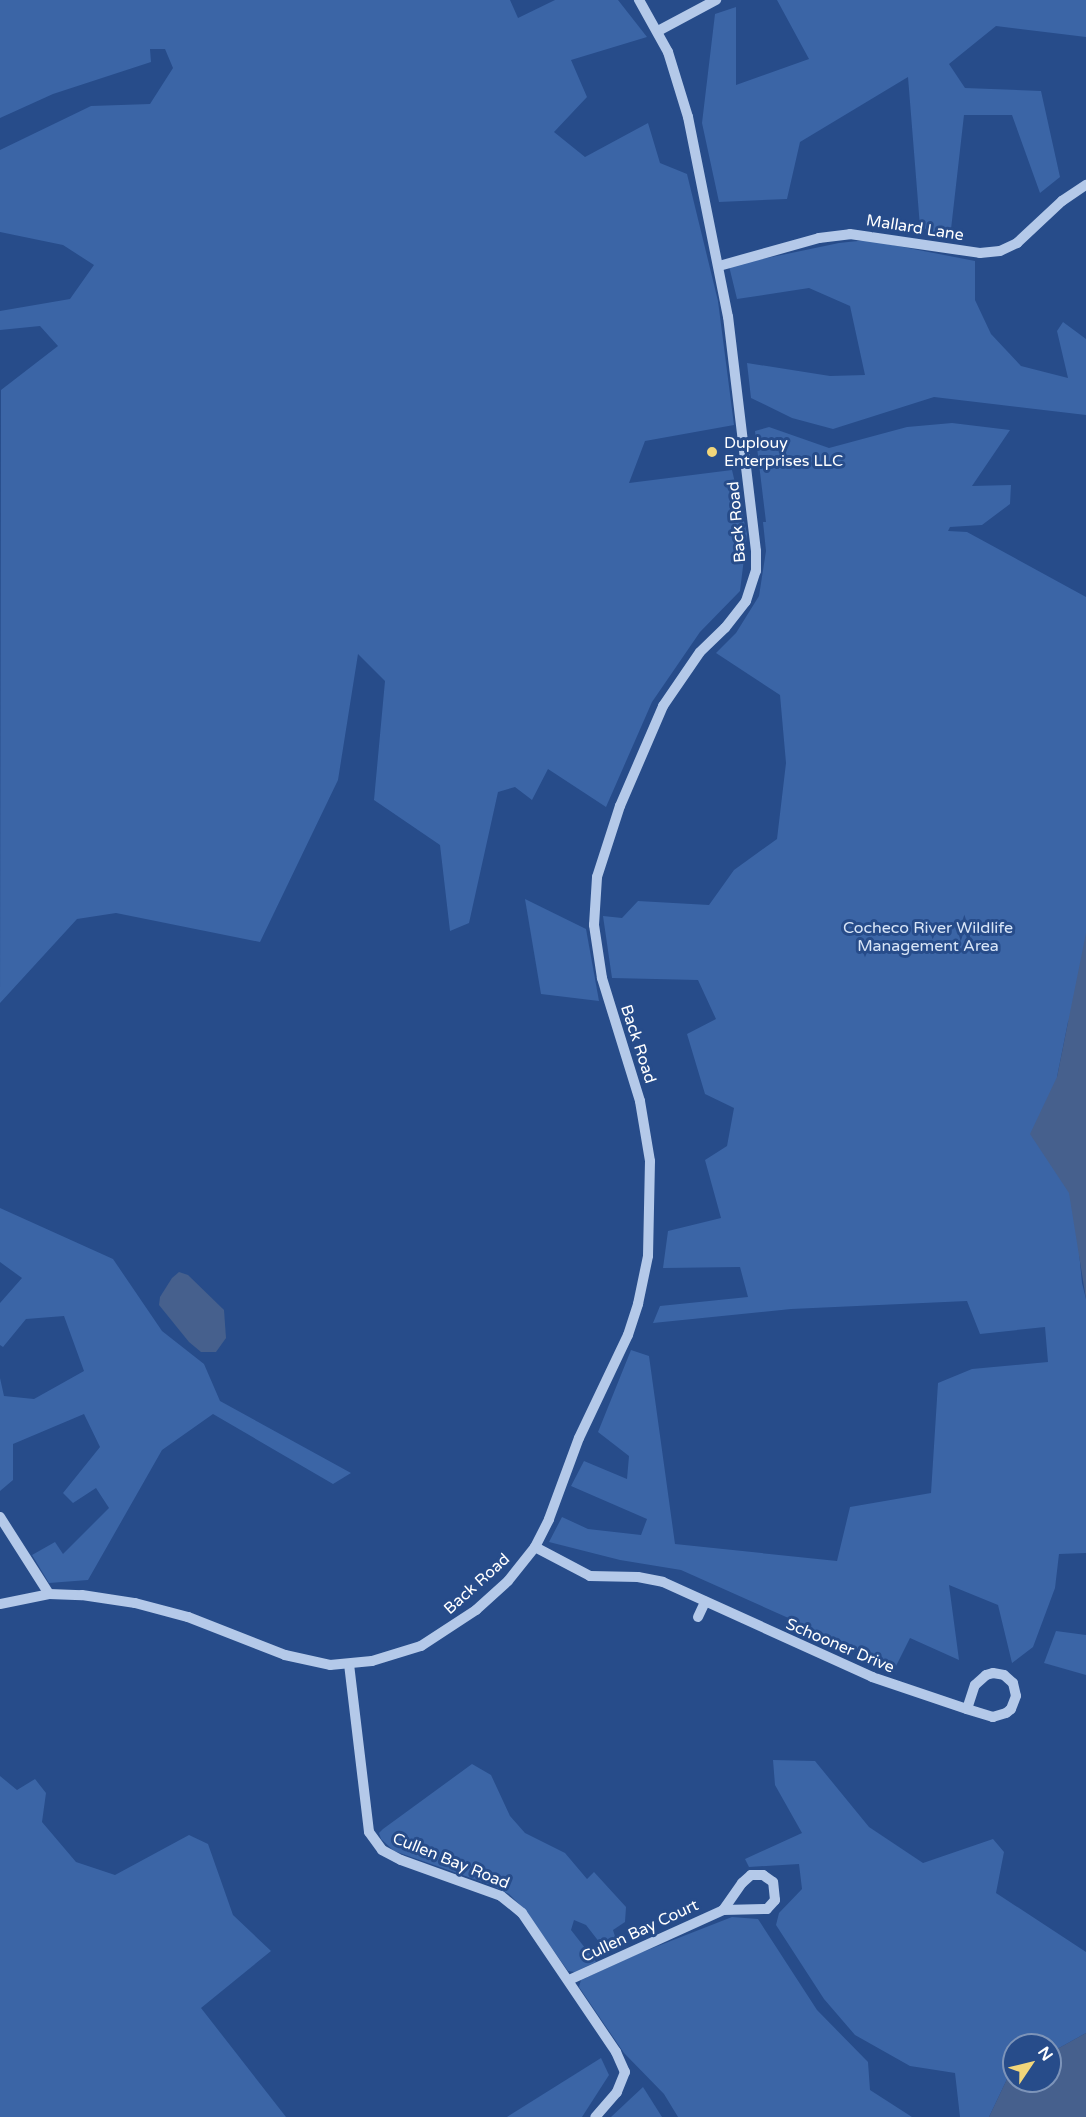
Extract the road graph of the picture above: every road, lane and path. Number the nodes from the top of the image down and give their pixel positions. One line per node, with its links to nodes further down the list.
1 (639, 0): 3 (street, Back Road)
2 (716, 0): 3 (street)
3 (658, 31): 5 (street, Back Road)
4 (1086, 185): 5 (street, Mallard Lane)
5 (719, 266): 7 (street, Back Road)
6 (0, 1516): 8 (street)
7 (535, 1547): 9 (street, Schooner Drive); 12 (street, Back Road)
8 (49, 1594): 10 (street, Back Road); 12 (street, Back Road)
9 (705, 1602): 11 (street); 13 (street, Schooner Drive)
10 (0, 1604)
11 (698, 1617)
12 (349, 1664): 15 (street, Cullen Bay Road)
13 (967, 1709): 13 (street, Schooner Drive)
14 (723, 1910): 14 (street, Cullen Bay Court); 15 (street, Cullen Bay Court)
15 (569, 1980): 16 (street, Cullen Bay Road)
16 (595, 2117)

